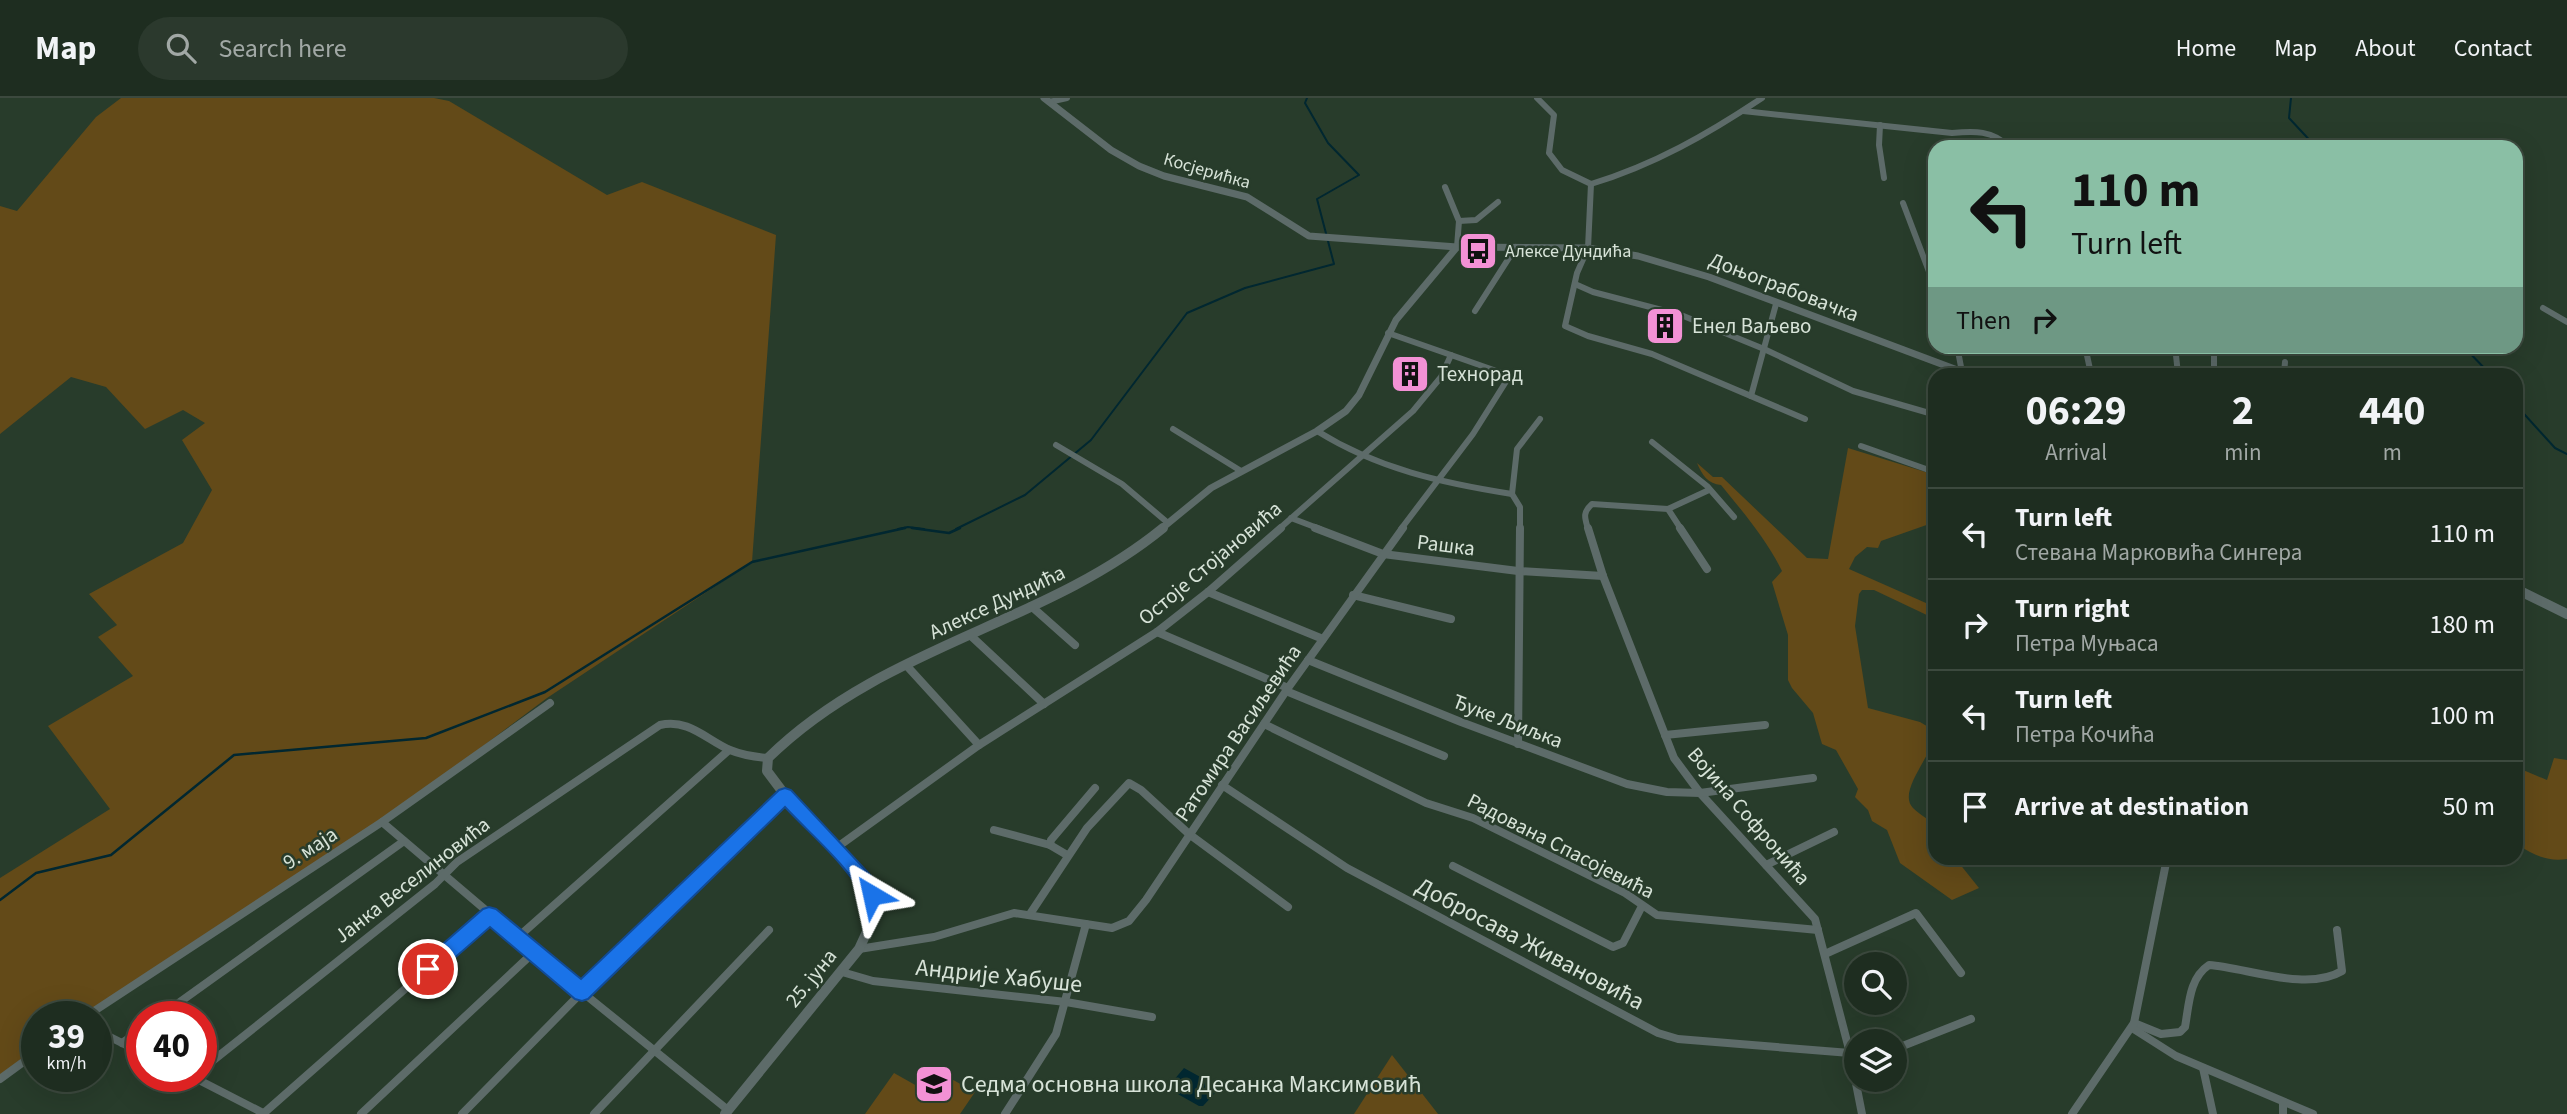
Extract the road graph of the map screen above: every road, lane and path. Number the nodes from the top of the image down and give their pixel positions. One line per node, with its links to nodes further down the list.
1 (1067, 98): 4 (street)
2 (1537, 98): 9 (street)
3 (1762, 98): 5 (street)
4 (1047, 100): 14 (street, Косјерићка)
5 (1743, 111): 6 (street); 9 (street)
6 (1880, 125): 7 (street); 8 (street)
7 (2004, 140)
8 (1884, 178)
9 (1591, 184): 16 (street)
10 (1445, 187): 13 (street)
11 (1498, 202): 13 (street)
12 (1903, 203): 17 (street)
13 (1459, 221): 14 (street)
14 (1457, 247): 15 (street, Доњограбовачка); 23 (street, Алексе Дундића)
15 (1516, 247): 16 (street, Доњограбовачка); 21 (street)
16 (1588, 248): 18 (street); 19 (street, Доњограбовачка)
17 (1928, 269)
18 (1575, 284): 24 (street); 30 (street)
19 (1776, 304): 24 (street); 27 (street, Доњограбовачка)
20 (2543, 308): 22 (street)
21 (1475, 311)
22 (2567, 322)
23 (1388, 333): 25 (street); 36 (street, Алексе Дундића)
24 (1764, 349): 29 (street); 32 (street)
25 (1451, 355): 40 (street, Остоје Стојановића); 43 (street, Ратомира Васиљевића)
26 (2285, 362): 28 (street)
27 (1940, 368)
28 (2284, 368)
29 (1755, 383): 30 (street); 31 (street)
30 (1736, 389): 31 (street)
31 (1751, 396): 34 (street)
32 (1928, 413)
33 (1540, 419): 45 (street)
34 (1805, 419)
35 (1173, 429): 42 (street)
36 (1317, 431): 40 (street); 42 (street, Алексе Дундића)
37 (1652, 442): 44 (street)
38 (1056, 445): 49 (street)
39 (1861, 446): 41 (street)
40 (1362, 457): 43 (street); 48 (street, Остоје Стојановића)
41 (1928, 468)
42 (1241, 471): 49 (street, Алексе Дундића)
43 (1435, 483): 45 (street); 50 (street, Ратомира Васиљевића)
44 (1709, 490): 46 (street, Војина Софронића); 47 (street)
45 (1512, 494): 52 (street)
46 (1668, 509): 51 (street); 53 (street, Војина Софронића)
47 (1734, 517)
48 (1291, 518): 50 (street, Рашка); 54 (street, Остоје Стојановића)
49 (1168, 523): 57 (street, Алексе Дундића)
50 (1382, 554): 52 (street, Рашка); 56 (street, Ратомира Васиљевића)
51 (1707, 569)
52 (1518, 571): 53 (street, Рашка); 72 (street)
53 (1603, 576): 71 (street, Војина Софронића)
54 (1208, 592): 60 (street, Остоје Стојановића); 62 (street)
55 (2523, 592): 58 (street)
56 (1353, 594): 59 (street); 62 (street, Ратомира Васиљевића)
57 (1031, 606): 61 (street, Алексе Дундића); 63 (street)
58 (2567, 614)
59 (1451, 619)
60 (1157, 632): 66 (street); 68 (street, Остоје Стојановића)
61 (970, 635): 65 (street, Алексе Дундића); 68 (street)
62 (1323, 639): 64 (street, Ратомира Васиљевића)
63 (1075, 645)
64 (1308, 660): 66 (street, Ратомира Васиљевића); 72 (street, Ђуке Љиљка)
65 (906, 665): 73 (street); 76 (street, Алексе Дундића)
66 (1287, 690): 69 (street, Ратомира Васиљевића); 75 (street)
67 (550, 702): 82 (street, 9. маја)
68 (1044, 704): 73 (street, Остоје Стојановића)
69 (1264, 724): 78 (street, Ратомира Васиљевића); 94 (street, Радована Спасојевића)
70 (1765, 725): 71 (street)
71 (1664, 735): 80 (street, Војина Софронића)
72 (1518, 744): 80 (street, Ђуке Љиљка)
73 (979, 745): 88 (street, Остоје Стојановића)
74 (729, 750): 76 (street); 93 (street, Јанка Веселиновића); 102 (street)
75 (1444, 755)
76 (768, 758): 81 (street, 25. јуна)
77 (1813, 778): 80 (street, Ђуке Љиљка)
78 (1222, 785): 85 (street, Ратомира Васиљевића); 122 (street, Добросава Живановића)
79 (1094, 788): 87 (street)
80 (1700, 793): 90 (street, Војина Софронића)
81 (785, 795): 88 (street, 25. јуна); 108 (street)
82 (382, 822): 86 (street); 109 (street, 9. маја)
83 (994, 830): 87 (street)
84 (1834, 832): 90 (street)
85 (1189, 834): 89 (street); 95 (street); 98 (street, Ратомира Васиљевића)
86 (404, 841): 93 (street); 110 (street)
87 (1050, 845): 89 (street)
88 (836, 848): 103 (street, 25. јуна)
89 (1067, 856): 96 (street)
90 (1766, 865): 100 (street, Војина Софронића)
91 (2165, 865): 114 (street)
92 (1453, 866): 94 (street)
93 (444, 876): 97 (street); 123 (street, Јанка Веселиновића)
94 (1642, 906): 100 (street, Радована Спасојевића)
95 (1288, 907)
96 (1030, 914): 98 (street, Ратомира Васиљевића); 103 (street, Ратомира Васиљевића)
97 (489, 915): 102 (street); 131 (street)
98 (1086, 924): 111 (street)
99 (769, 930): 121 (street)
100 (1818, 930): 105 (street, Војина Софронића)
101 (2337, 930): 114 (street)
102 (517, 938): 104 (street)
103 (859, 949): 106 (street, 25. јуна)
104 (534, 952): 108 (street); 132 (street)
105 (1825, 954): 107 (street); 115 (street, Војина Софронића)
106 (842, 972): 111 (street, Андрије Хабуше); 130 (street, 25. јуна)
107 (1961, 973)
108 (582, 992): 121 (street); 133 (street)
109 (110, 1001)
110 (181, 1001)
111 (1066, 1002): 112 (street, Андрије Хабуше); 135 (street)
112 (1152, 1017)
113 (1971, 1019): 119 (street)
114 (2133, 1026): 125 (street); 137 (street)
115 (1844, 1029)
116 (112, 1038): 118 (street)
117 (126, 1040): 118 (street)
118 (122, 1043): 120 (street)
119 (1907, 1044)
120 (126, 1045)
121 (654, 1050): 130 (street); 134 (street)
122 (1844, 1053)
123 (217, 1057)
124 (21, 1064): 126 (street)
125 (2203, 1068): 129 (street); 138 (street)
126 (0, 1079)
127 (217, 1089): 131 (street)
128 (1858, 1092): 136 (street, Војина Софронића)
129 (2283, 1102): 139 (street); 140 (street)
130 (727, 1112)
131 (265, 1113)
132 (360, 1114)
133 (463, 1114)
134 (594, 1114)
135 (1005, 1114)
136 (1862, 1114)
137 (2073, 1114)
138 (2213, 1114)
139 (2283, 1114)
140 (2312, 1114)

